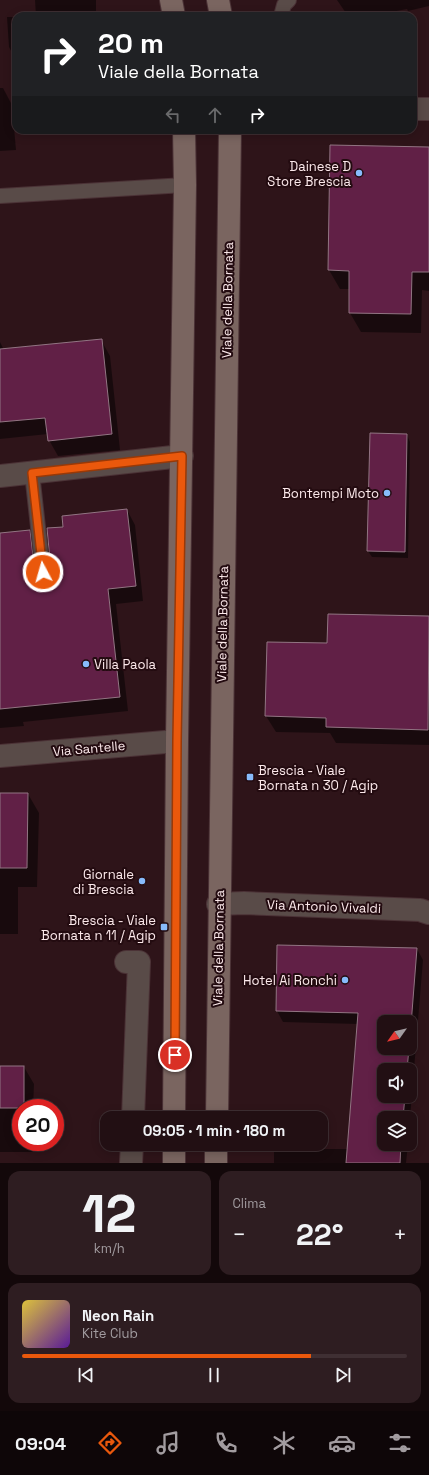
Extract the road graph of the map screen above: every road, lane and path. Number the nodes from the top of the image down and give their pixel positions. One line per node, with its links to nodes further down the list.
1 (172, 0): 4 (main road)
2 (218, 0): 5 (main road)
3 (289, 0): 6 (lane)
4 (174, 12)
5 (220, 12)
6 (282, 12)
7 (417, 109): 8 (street)
8 (429, 109)
9 (184, 134): 11 (main road)
10 (230, 134): 19 (main road, Viale della Bornata)
11 (185, 185): 12 (lane); 13 (main road)
12 (0, 196)
13 (182, 456): 14 (street); 17 (main road)
14 (32, 473): 15 (street); 16 (lane)
15 (0, 476)
16 (43, 572)
17 (177, 741): 18 (street, Via Santelle); 23 (main road)
18 (0, 756)
19 (218, 904): 20 (street, Via Antonio Vivaldi); 24 (main road, Viale della Bornata)
20 (429, 913)
21 (126, 962): 22 (street)
22 (133, 1111)
23 (174, 1111)
24 (216, 1111)
25 (132, 1151): 28 (street)
26 (174, 1151): 29 (main road)
27 (216, 1151): 30 (main road)
28 (131, 1163)
29 (174, 1163)
30 (216, 1163)

